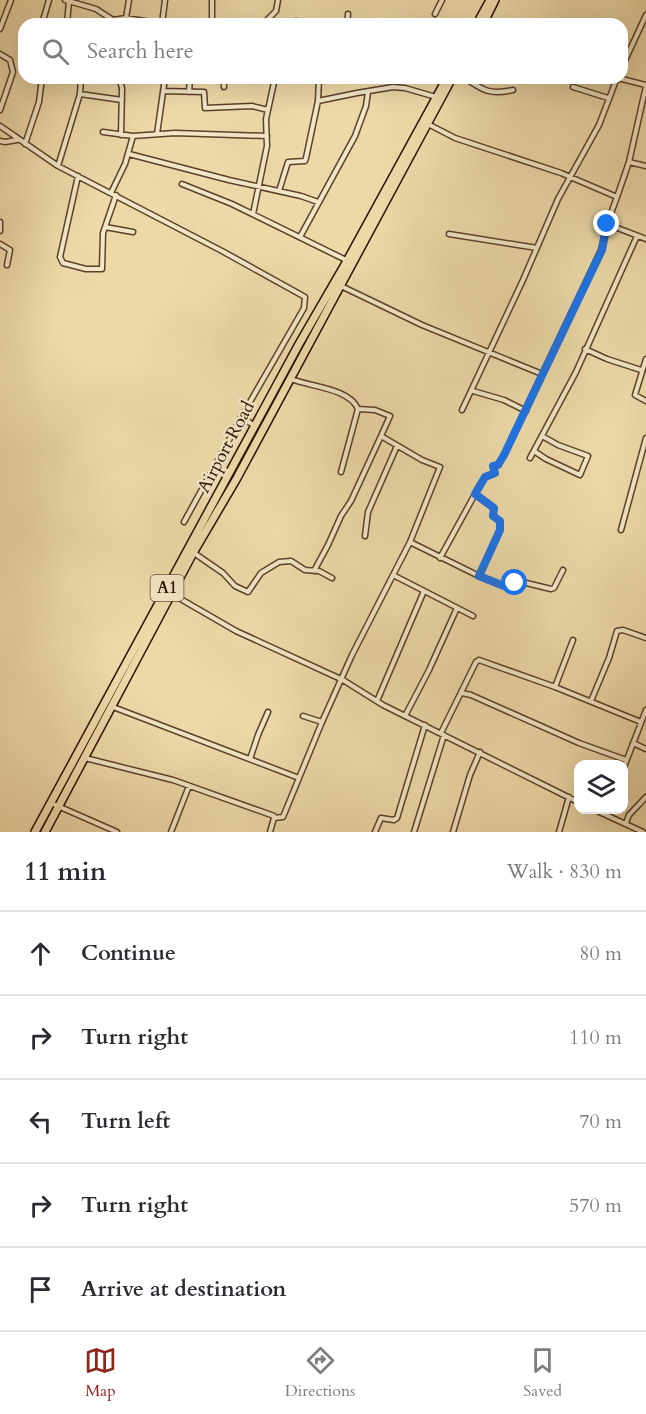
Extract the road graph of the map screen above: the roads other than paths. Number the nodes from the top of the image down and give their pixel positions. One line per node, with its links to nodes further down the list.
1 (11, 0): 24 (street)
2 (49, 0): 14 (street)
3 (129, 0): 17 (street)
4 (165, 0): 18 (street)
5 (212, 0): 19 (street)
6 (278, 0): 20 (street)
7 (442, 0): 12 (street)
8 (490, 0): 22 (highway)
9 (495, 0): 23 (highway)
10 (67, 1): 15 (street); 16 (street)
11 (348, 14): 21 (street)
12 (435, 14)
13 (646, 15): 26 (street)
14 (44, 18)
15 (67, 18)
16 (109, 18)
17 (126, 18)
18 (163, 18)
19 (212, 18)
20 (269, 18)
21 (348, 18)
22 (480, 18)
23 (486, 18)
24 (0, 29)
25 (0, 54): 52 (street)
26 (628, 54)
27 (628, 81): 40 (street)
28 (41, 84): 63 (street)
29 (81, 84): 47 (street)
30 (121, 84): 50 (street)
31 (164, 84): 44 (street)
32 (190, 84): 45 (street)
33 (224, 84): 41 (street)
34 (274, 84): 53 (street)
35 (319, 84): 51 (street)
36 (445, 84): 48 (highway, Airport Road / A1)
37 (445, 84): 54 (highway, Airport Road / A1)
38 (474, 84): 43 (street)
39 (615, 84): 49 (street)
40 (646, 86): 65 (street)
41 (224, 87)
42 (573, 87): 49 (street)
43 (513, 90)
44 (163, 91): 45 (street); 57 (street)
45 (189, 92): 53 (street)
46 (368, 92): 48 (street); 51 (street); 75 (street)
47 (80, 94): 50 (street); 66 (street)
48 (437, 97): 54 (highway, Airport Road / A1)
49 (608, 98): 69 (street)
50 (122, 100): 58 (street)
51 (318, 101): 72 (street)
52 (0, 110)
53 (268, 110): 60 (street)
54 (425, 123): 69 (street); 88 (highway, Airport Road / A1); 90 (highway, Airport Road / A1)
55 (0, 126): 61 (street)
56 (103, 132): 58 (street)
57 (157, 134): 59 (street); 60 (street)
58 (121, 135): 59 (street)
59 (133, 136): 64 (street)
60 (267, 136): 71 (street)
61 (18, 140): 62 (street); 63 (street)
62 (0, 141)
63 (25, 144): 66 (street)
64 (129, 154): 71 (street); 73 (street)
65 (629, 162): 67 (street); 74 (street)
66 (58, 166): 68 (street)
67 (646, 166)
68 (78, 176): 73 (street); 79 (street)
69 (570, 177): 74 (street); 87 (street)
70 (182, 184): 76 (street)
71 (258, 187): 72 (street); 76 (street)
72 (279, 191): 75 (street)
73 (113, 194): 79 (street); 102 (street)
74 (617, 197): 78 (street)
75 (318, 202): 84 (street)
76 (253, 214): 84 (street)
77 (0, 222): 80 (street)
78 (607, 224): 83 (street); 95 (street)
79 (105, 226): 81 (street)
80 (0, 231)
81 (133, 232)
82 (448, 234): 87 (street)
83 (637, 236): 85 (street); 91 (street)
84 (300, 237): 88 (street)
85 (646, 239)
86 (0, 244): 89 (street)
87 (537, 248): 92 (street)
88 (347, 261): 103 (highway, Airport Road / A1)
89 (7, 265)
90 (340, 286): 92 (street); 96 (highway, Airport Road / A1)
91 (585, 349): 94 (street); 105 (street)
92 (488, 351): 95 (street); 97 (street)
93 (646, 359): 94 (street)
94 (642, 370): 98 (street)
95 (542, 374): 101 (street)
96 (290, 378): 99 (street); 116 (highway, Airport Road / A1)
97 (473, 391): 100 (street); 101 (street)
98 (646, 401)
99 (358, 409): 104 (street); 110 (street)
100 (462, 410)
101 (526, 411): 111 (street)
102 (241, 417): 103 (street); 112 (street)
103 (255, 426): 154 (highway, Airport Road / A1)
104 (381, 436): 107 (street); 119 (street)
105 (542, 436): 108 (street); 108 (street)
106 (646, 438): 113 (street)
107 (397, 446): 114 (street); 115 (street)
108 (534, 451): 109 (street)
109 (530, 458)
110 (341, 472)
111 (475, 494): 117 (street); 121 (street)
112 (184, 522)
113 (621, 530)
114 (365, 536)
115 (410, 542): 117 (street); 120 (street)
116 (193, 553): 119 (street); 124 (highway, Airport Road / A1)
117 (440, 558): 121 (street)
118 (563, 570): 121 (street)
119 (314, 571): 122 (street)
120 (393, 575): 123 (street); 129 (street)
121 (479, 576)
122 (332, 578)
123 (424, 591): 125 (street); 132 (street)
124 (172, 593): 129 (street); 134 (highway, Airport Road / A1)
125 (457, 608): 126 (street); 138 (street)
126 (473, 616)
127 (646, 638): 133 (street)
128 (573, 640): 130 (street)
129 (343, 680): 132 (street); 139 (street)
130 (555, 687): 131 (street); 133 (street)
131 (462, 693): 142 (street); 148 (street)
132 (377, 701): 138 (street)
133 (591, 702): 140 (street)
134 (113, 707): 146 (highway, Airport Road / A1); 147 (street)
135 (646, 710): 140 (street)
136 (268, 712): 147 (street)
137 (303, 716): 139 (street)
138 (405, 716): 141 (street)
139 (322, 722): 149 (street)
140 (641, 722): 143 (street)
141 (424, 725): 142 (street); 164 (street)
142 (443, 734): 145 (street); 165 (street)
143 (633, 743): 144 (street); 148 (street)
144 (646, 749)
145 (480, 752): 152 (street); 166 (street)
146 (85, 758): 150 (street); 155 (highway, Airport Road / A1)
147 (250, 759): 149 (street)
148 (626, 760)
149 (299, 778): 157 (street)
150 (189, 786): 157 (street); 162 (street)
151 (646, 797): 158 (street)
152 (569, 798): 153 (street); 167 (street)
153 (574, 800)
154 (51, 803): 155 (street); 159 (highway, Airport Road / A1)
155 (59, 806): 160 (highway, Airport Road / A1); 161 (street)
156 (610, 814): 158 (street)
157 (274, 818): 163 (street)
158 (626, 823): 168 (street)
159 (35, 832)
160 (45, 832)
161 (117, 832)
162 (171, 832)
163 (270, 832)
164 (375, 832)
165 (414, 832)
166 (453, 832)
167 (559, 832)
168 (644, 832)

